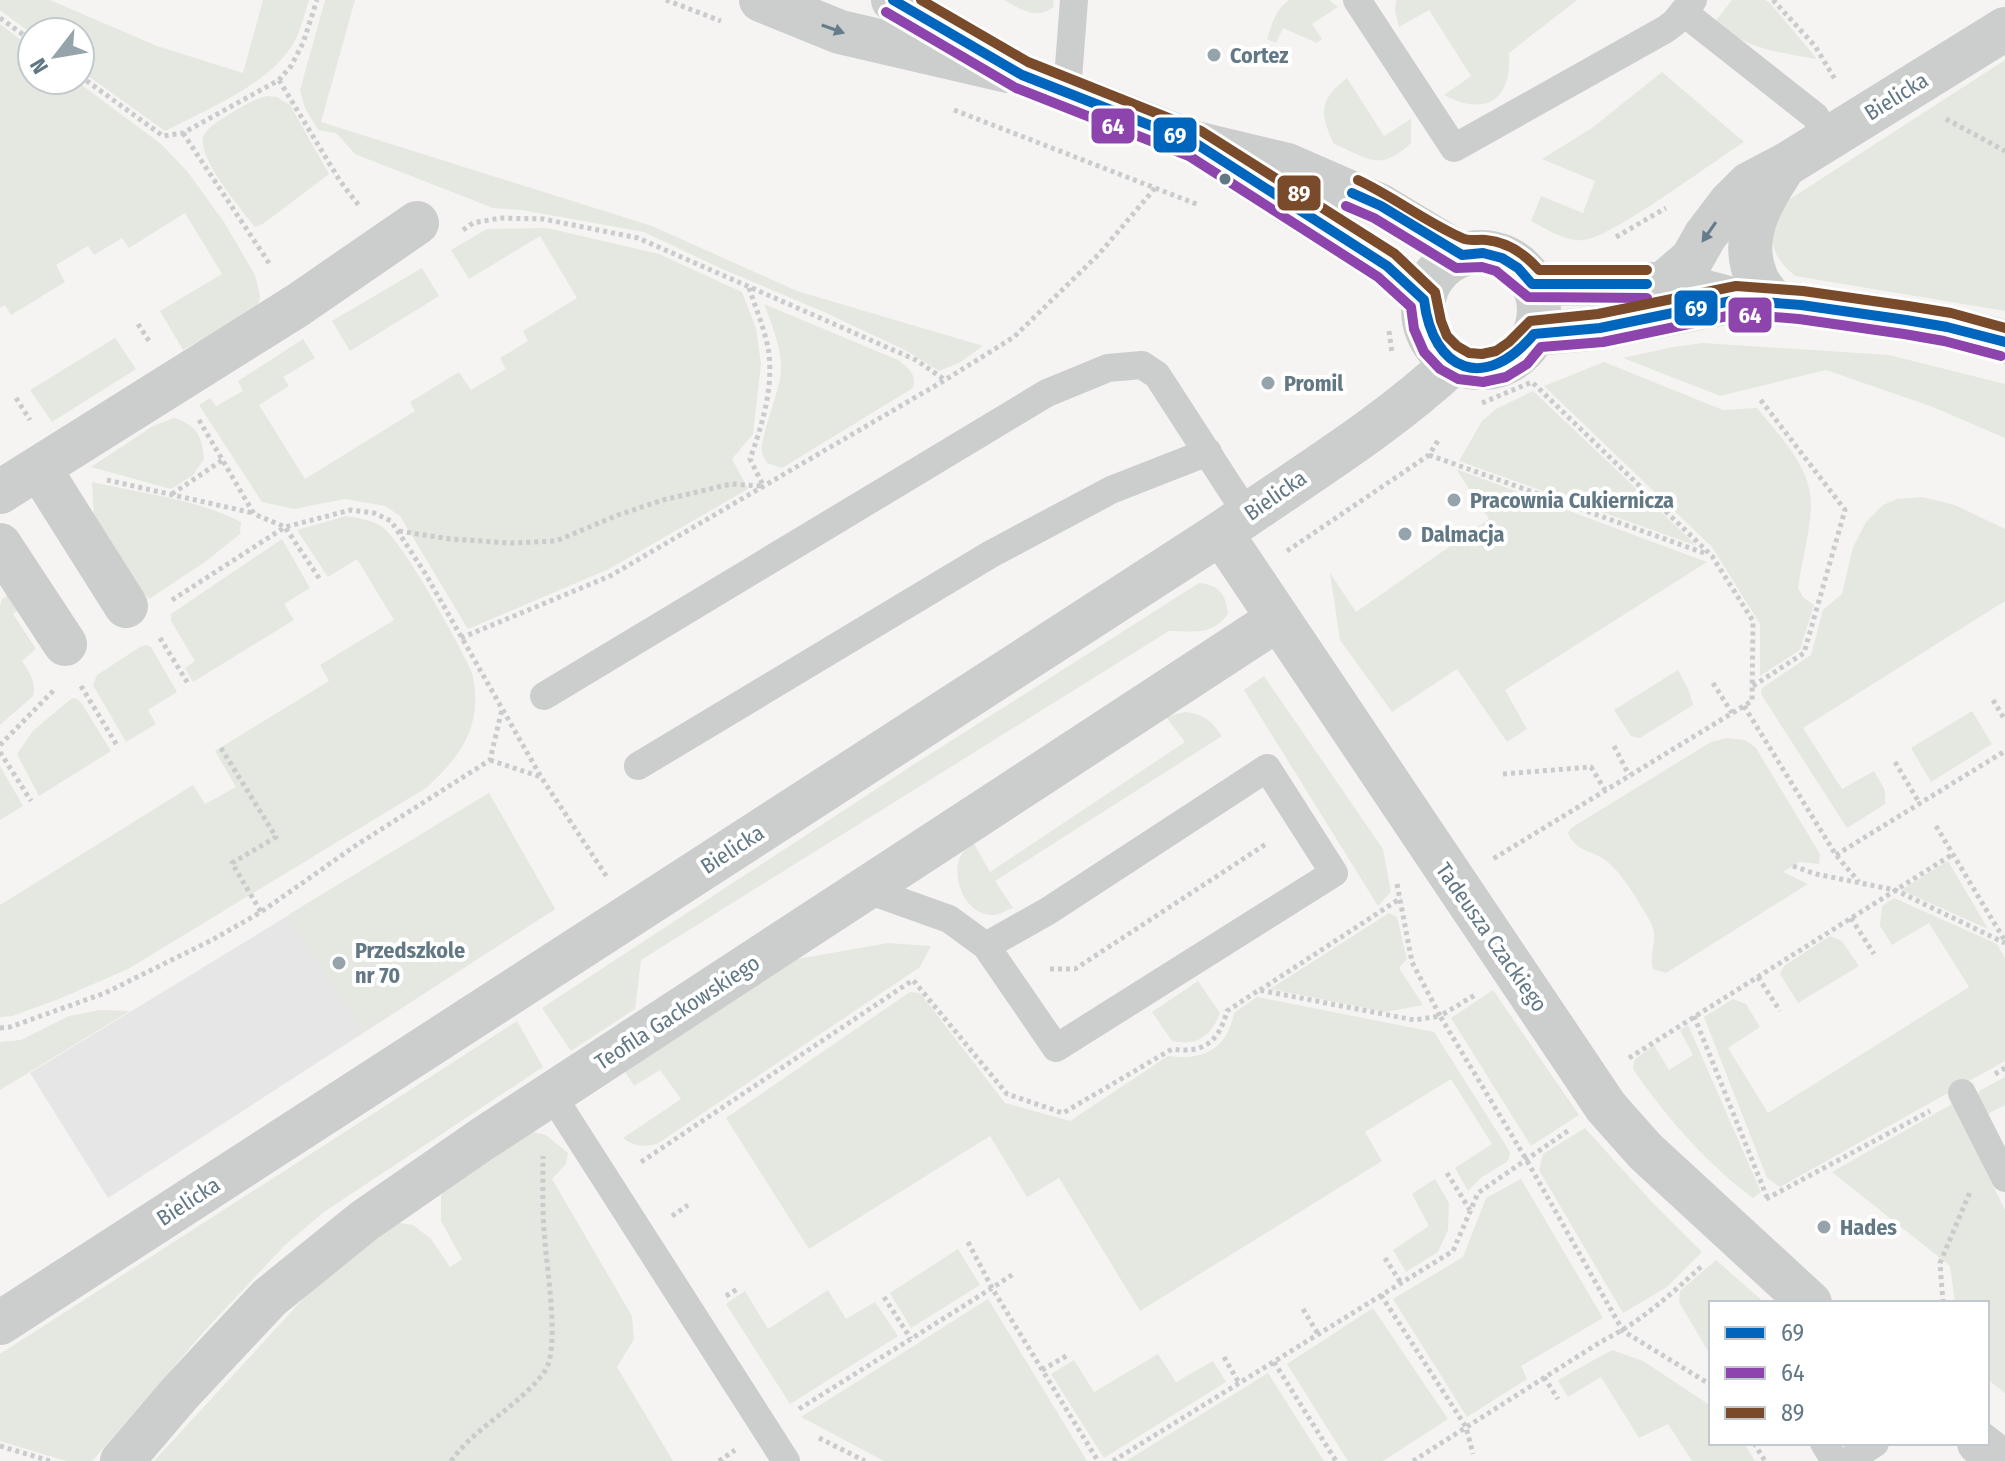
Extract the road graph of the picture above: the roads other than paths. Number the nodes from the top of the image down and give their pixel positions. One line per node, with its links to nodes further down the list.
1 (761, 0): 7 (street, one-way to 7)
2 (1074, 0): 8 (lane)
3 (1357, 0): 5 (lane)
4 (918, 6): 7 (street)
5 (1688, 6): 9 (lane)
6 (2005, 29): 9 (street, Bielicka)
7 (1022, 75): 8 (street)
8 (1067, 92): 10 (street)
9 (1829, 138): 11 (street, Bielicka)
10 (1195, 143): 13 (street); 16 (street)
11 (1787, 164): 15 (street, Bielicka, one-way to 15); 17 (street, Bielicka)
12 (402, 233): 22 (street)
13 (1462, 255): 14 (street); 16 (street)
14 (1532, 284): 15 (street); 18 (street)
15 (1663, 284): 17 (street)
16 (1424, 300): 20 (street)
17 (1755, 302): 18 (street); 19 (street)
18 (1534, 334): 20 (street)
19 (2005, 342)
20 (1454, 362): 24 (street, Bielicka)
21 (1208, 452): 24 (lane); 29 (lane); 30 (lane)
22 (39, 468): 23 (street); 26 (street)
23 (0, 492)
24 (1234, 524): 27 (street, Tadeusza Czackiego); 37 (street, Bielicka)
25 (0, 545): 28 (street)
26 (146, 614)
27 (1278, 619): 31 (street, Teofila Gackowskiego); 36 (street, Tadeusza Czackiego)
28 (69, 670)
29 (544, 696)
30 (638, 766)
31 (865, 889): 32 (lane); 34 (street, Teofila Gackowskiego)
32 (993, 957): 32 (lane)
33 (1962, 1093): 35 (lane)
34 (552, 1095): 40 (street, Teofila Gackowskiego); 41 (lane)
35 (2005, 1178)
36 (1808, 1301)
37 (0, 1323)
38 (1872, 1445): 42 (lane)
39 (1982, 1445): 43 (street)
40 (122, 1461)
41 (786, 1461)
42 (1848, 1461)
43 (2002, 1461)

